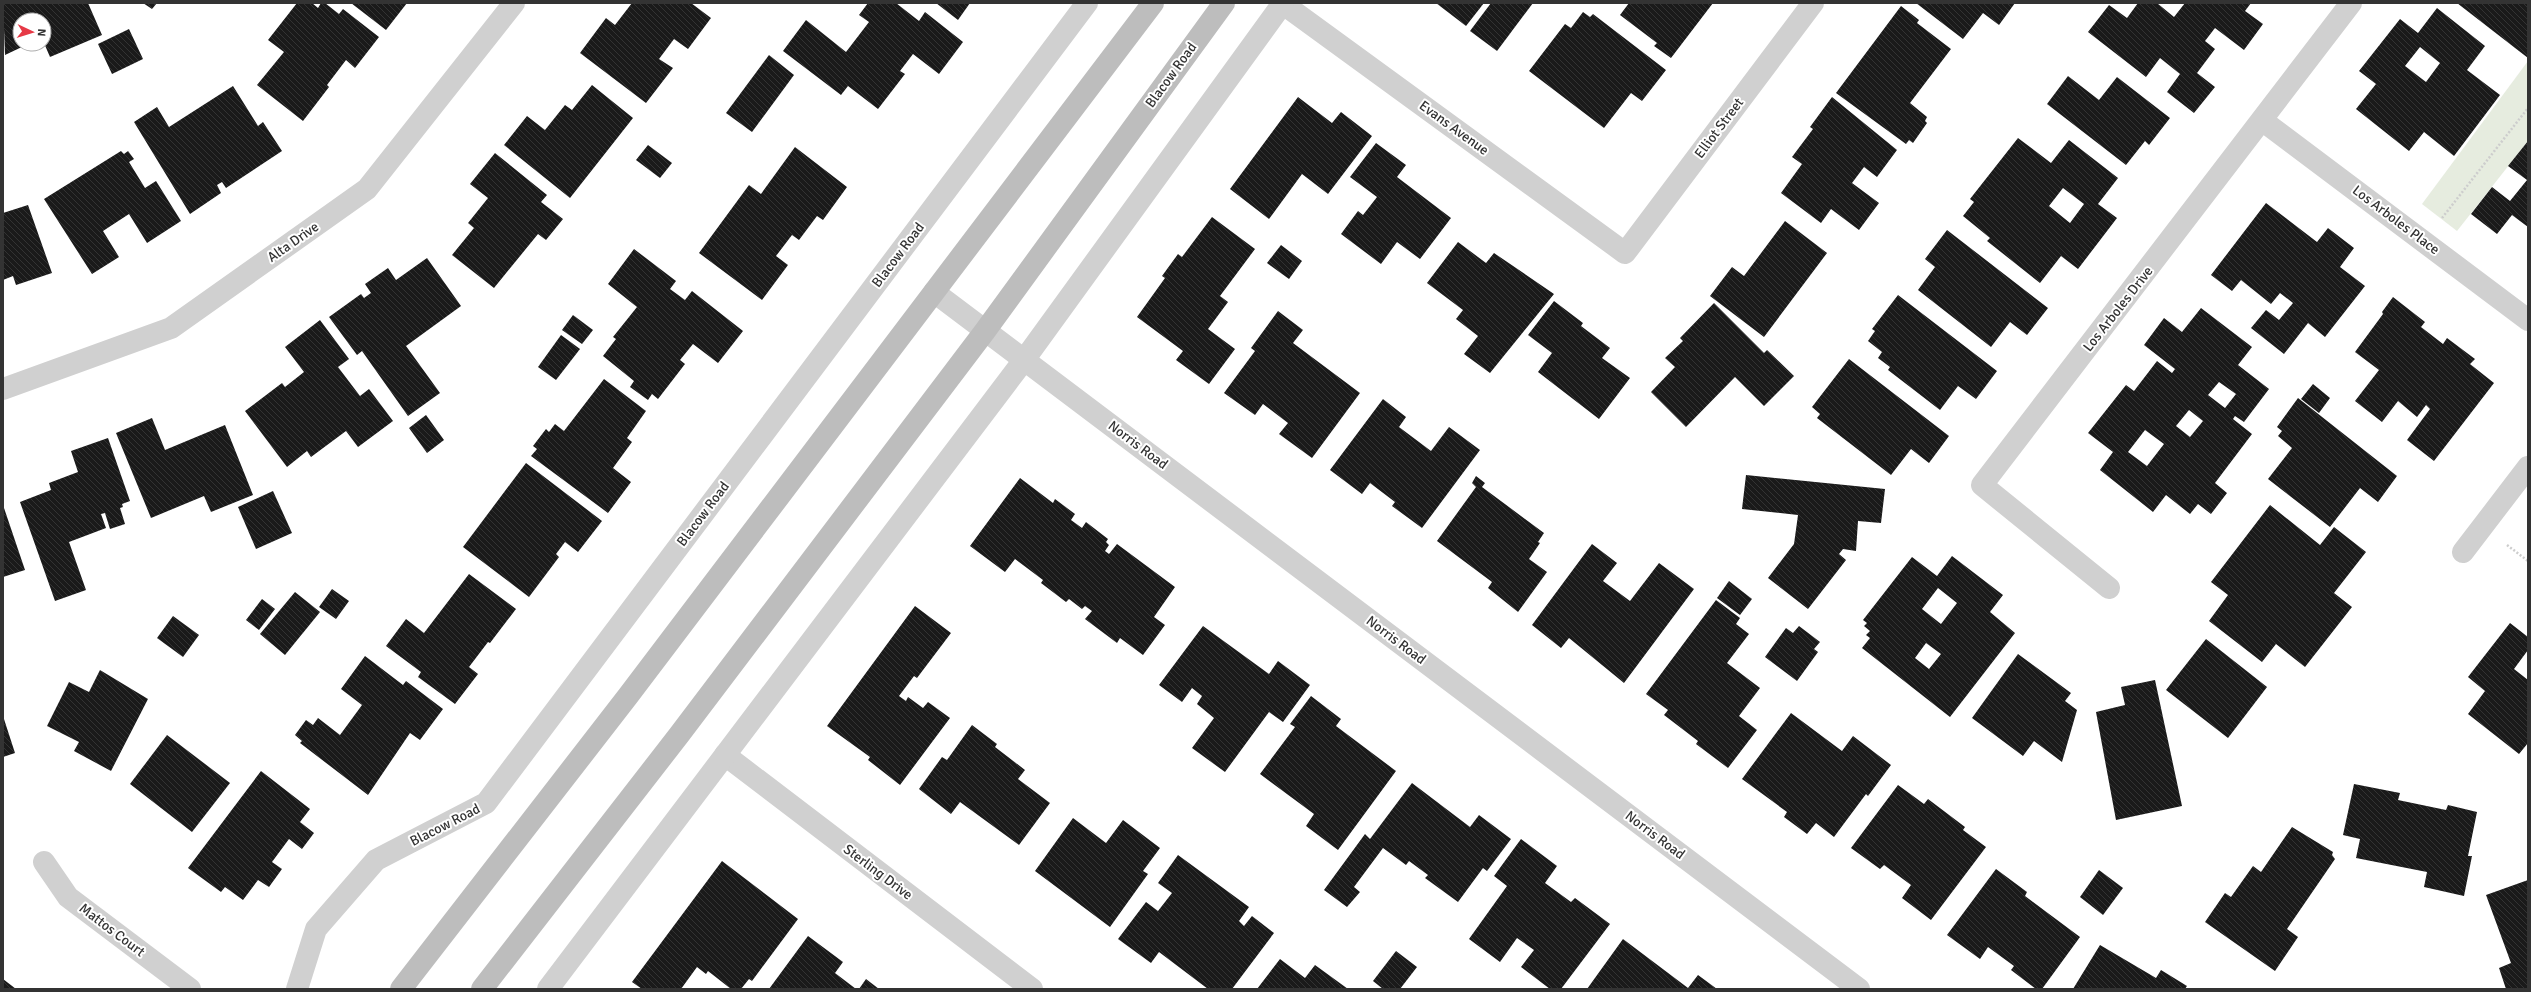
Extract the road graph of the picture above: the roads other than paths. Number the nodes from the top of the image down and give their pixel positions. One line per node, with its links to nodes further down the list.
1 (514, 3): 14 (street, Alta Drive)
2 (1087, 3): 21 (street, Blacow Road)
3 (1153, 3): 10 (main road)
4 (1224, 3): 12 (main road, Blacow Road)
5 (1283, 3): 9 (street, Evans Avenue); 13 (street)
6 (1813, 3): 9 (street, Elliot Street)
7 (2351, 3): 8 (street, Los Arboles Drive)
8 (2263, 121): 11 (street, Los Arboles Place); 17 (street, Los Arboles Drive)
9 (1625, 253)
10 (934, 292): 12 (street, Norris Road); 22 (main road)
11 (2528, 320)
12 (985, 331): 13 (street, Norris Road); 23 (main road, Blacow Road)
13 (1024, 360): 18 (street); 26 (street, Norris Road)
14 (3, 389)
15 (2528, 467): 16 (street)
16 (2463, 552)
17 (2108, 588)
18 (725, 755): 24 (street); 25 (street, Sterling Drive)
19 (44, 862): 20 (street, Mattos Court)
20 (190, 989)
21 (297, 989)
22 (401, 989)
23 (482, 989)
24 (548, 989)
25 (1032, 989)
26 (1859, 989)

